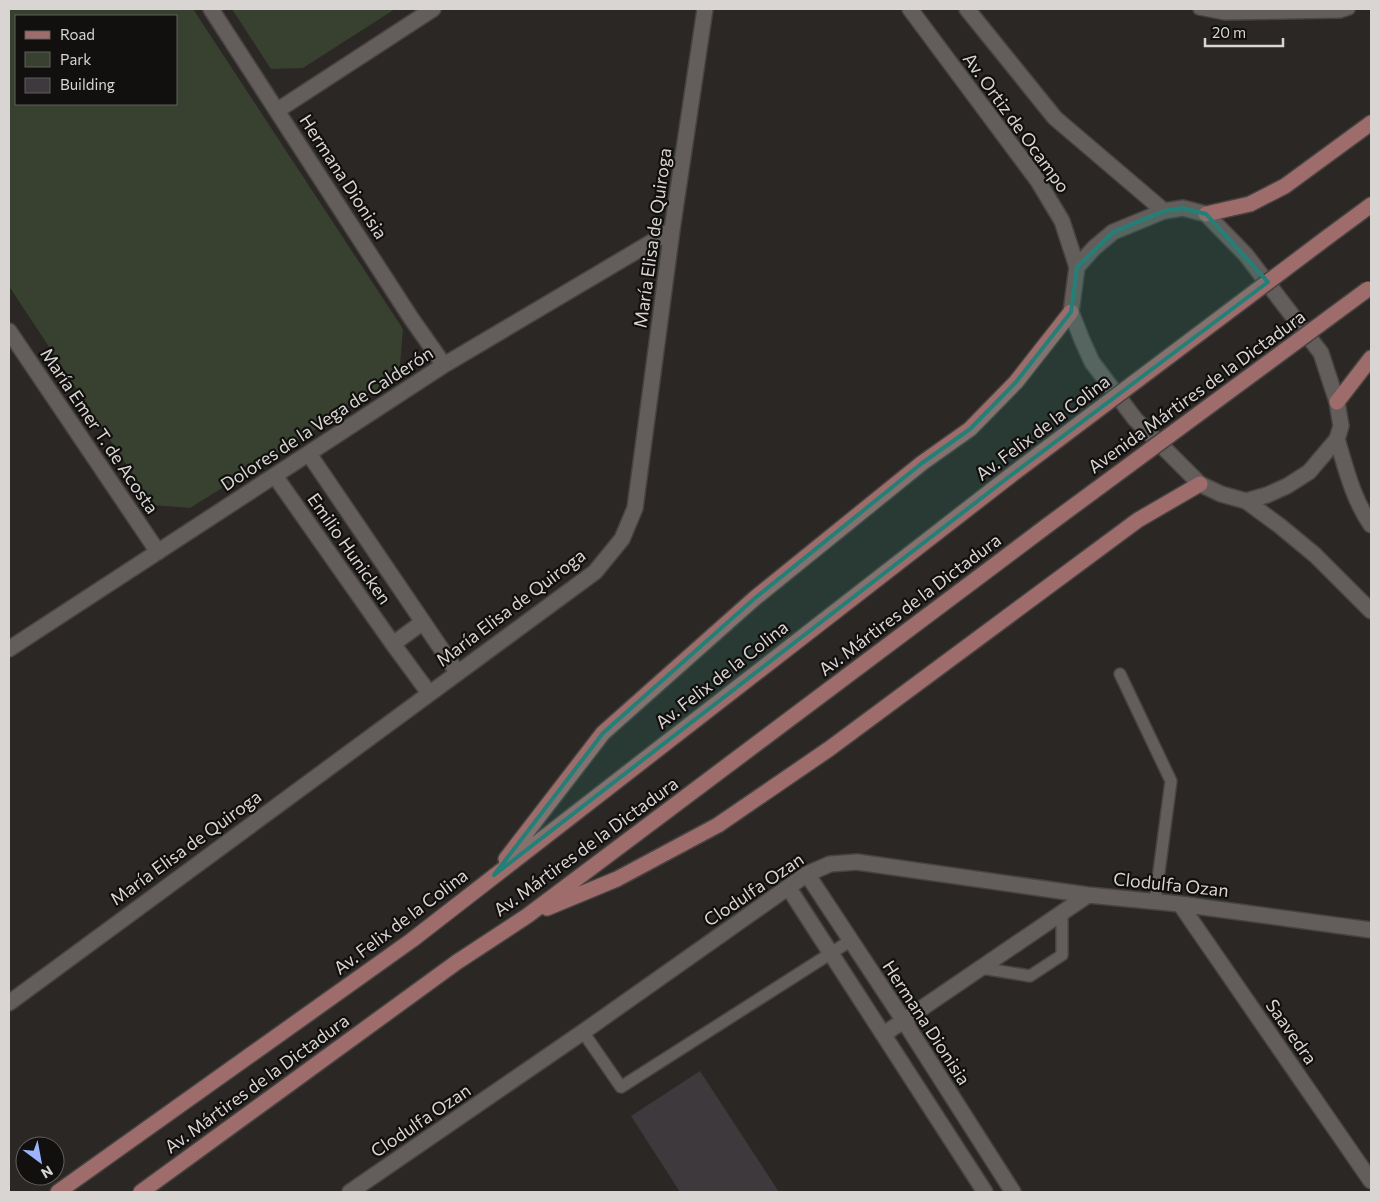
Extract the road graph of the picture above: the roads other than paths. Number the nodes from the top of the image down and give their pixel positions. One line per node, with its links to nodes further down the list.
1 (211, 9): 8 (street, Hermana Dionisia)
2 (433, 9): 8 (street)
3 (705, 9): 13 (street, María Elisa de Quiroga)
4 (910, 9): 14 (street, Av. Ortiz de Ocampo)
5 (967, 9): 11 (street)
6 (1199, 9): 7 (lane)
7 (1349, 9)
8 (278, 110): 19 (street, Hermana Dionisia)
9 (1371, 123): 12 (main road)
10 (1371, 205): 37 (main road, Av. Felix de la Colina, bridge)
11 (1164, 211): 12 (street); 14 (street)
12 (1206, 214): 20 (street)
13 (672, 230): 19 (street, Dolores de la Vega de Calderón); 33 (street, María Elisa de Quiroga)
14 (1077, 268): 16 (street)
15 (1370, 288): 27 (main road, Avenida Mártires de la Dictadura, bridge)
16 (1071, 312): 24 (street); 37 (main road)
17 (9, 331): 28 (street, María Emer T. de Acosta)
18 (1371, 358): 20 (main road)
19 (444, 365): 22 (street, Dolores de la Vega de Calderón)
20 (1338, 402): 21 (street)
21 (1337, 439): 25 (street); 26 (street)
22 (309, 454): 23 (street, Dolores de la Vega de Calderón); 30 (street, Emilio Hunicken)
23 (275, 476): 28 (street, Dolores de la Vega de Calderón); 31 (street, Emilio Hunicken)
24 (1200, 484): 25 (street); 43 (main road)
25 (1246, 501): 29 (street)
26 (1371, 524)
27 (1048, 525): 43 (main road, Av. Mártires de la Dictadura)
28 (158, 552): 32 (street, Dolores de la Vega de Calderón)
29 (1371, 611)
30 (423, 622): 31 (street); 33 (street, Emilio Hunicken)
31 (393, 644): 35 (street, Emilio Hunicken)
32 (9, 649)
33 (458, 672): 35 (street, María Elisa de Quiroga)
34 (1120, 674): 40 (lane)
35 (429, 693): 48 (street, María Elisa de Quiroga)
36 (807, 874): 38 (street, Clodulfa Ozan); 39 (street, Clodulfa Ozan); 45 (street, Hermana Dionisia)
37 (494, 875): 54 (main road, Av. Felix de la Colina)
38 (788, 887): 46 (street); 50 (street, Clodulfa Ozan)
39 (1088, 895): 40 (street, Clodulfa Ozan); 42 (street)
40 (1155, 902): 41 (street, Clodulfa Ozan)
41 (1180, 904): 44 (street, Clodulfa Ozan); 52 (street, Saavedra)
42 (1062, 913): 47 (street); 47 (lane)
43 (527, 916): 55 (main road, Av. Mártires de la Dictadura)
44 (1371, 930)
45 (850, 941): 46 (lane); 49 (street, Hermana Dionisia)
46 (831, 953): 50 (lane); 51 (street)
47 (981, 968): 49 (street)
48 (9, 1003)
49 (904, 1021): 51 (street); 57 (street, Hermana Dionisia)
50 (583, 1032): 53 (street, Clodulfa Ozan)
51 (884, 1034): 56 (street)
52 (1370, 1176)
53 (353, 1191)
54 (58, 1192)
55 (140, 1192)
56 (985, 1192)
57 (1013, 1192)

